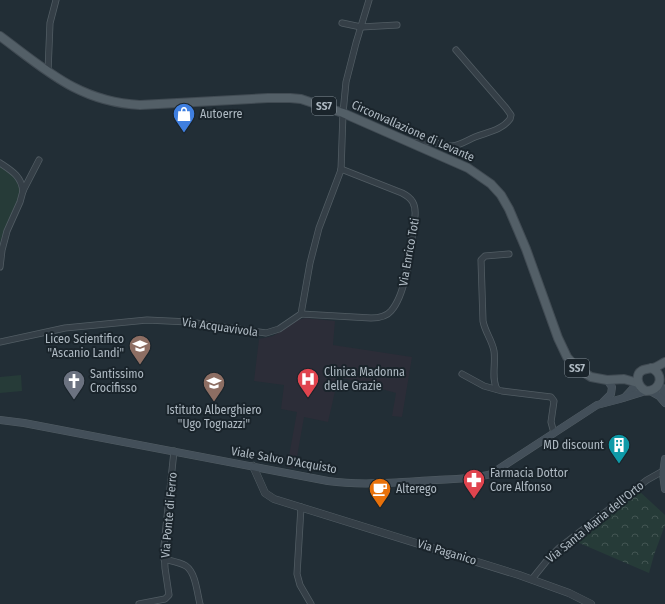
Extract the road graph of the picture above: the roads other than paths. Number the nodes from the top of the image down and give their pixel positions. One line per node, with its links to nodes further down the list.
1 (56, 0): 8 (street)
2 (370, 0): 5 (street)
3 (342, 23): 5 (street)
4 (397, 25): 5 (street)
5 (361, 27): 9 (street)
6 (0, 36): 8 (main road, Circonvallazione di Levante / SS7)
7 (456, 50): 10 (street)
8 (48, 71): 9 (main road, Circonvallazione di Levante / SS7)
9 (343, 113): 10 (main road, Circonvallazione di Levante / SS7); 13 (street)
10 (413, 144): 25 (main road, Circonvallazione di Levante / SS7)
11 (39, 160): 14 (street)
12 (0, 164): 14 (street)
13 (341, 169): 17 (street); 17 (street, Via Enrico Toti)
14 (23, 191): 16 (street)
15 (508, 254): 28 (street)
16 (0, 267)
17 (301, 314): 18 (street, Via Acquavivola)
18 (0, 342)
19 (665, 362): 21 (main road, SS7)
20 (665, 367): 26 (main road)
21 (651, 368): 22 (main road, SS7); 26 (main road)
22 (640, 372): 24 (main road, SS7); 27 (main road)
23 (462, 374): 28 (street)
24 (618, 379): 25 (main road, Circonvallazione di Levante / SS7); 27 (main road, Circonvallazione di Levante / SS7)
25 (607, 380): 32 (main road)
26 (660, 380): 29 (main road); 30 (main road)
27 (638, 383): 29 (main road); 31 (main road)
28 (497, 389): 35 (street)
29 (648, 391): 31 (main road, Viale Salvo D'Acquisto); 33 (main road)
30 (665, 396)
31 (625, 398): 32 (main road, Viale Salvo D'Acquisto)
32 (603, 402): 35 (main road, Viale Salvo D'Acquisto)
33 (665, 403)
34 (0, 420): 36 (main road, Viale Salvo D'Acquisto)
35 (554, 433): 38 (main road, Viale Salvo D'Acquisto)
36 (174, 451): 38 (main road, Viale Salvo D'Acquisto); 42 (street, Via Ponte di Ferro)
37 (665, 459): 39 (main road)
38 (253, 466): 41 (street, Via Paganico)
39 (663, 471): 40 (main road); 43 (street, Via Santa Maria dell'Orto)
40 (665, 488)
41 (301, 507): 43 (street, Via Paganico); 46 (street)
42 (164, 559): 44 (street, Via Ponte di Ferro); 45 (street)
43 (532, 579): 47 (street, Via Paganico)
44 (139, 604)
45 (200, 604)
46 (311, 604)
47 (591, 604)

